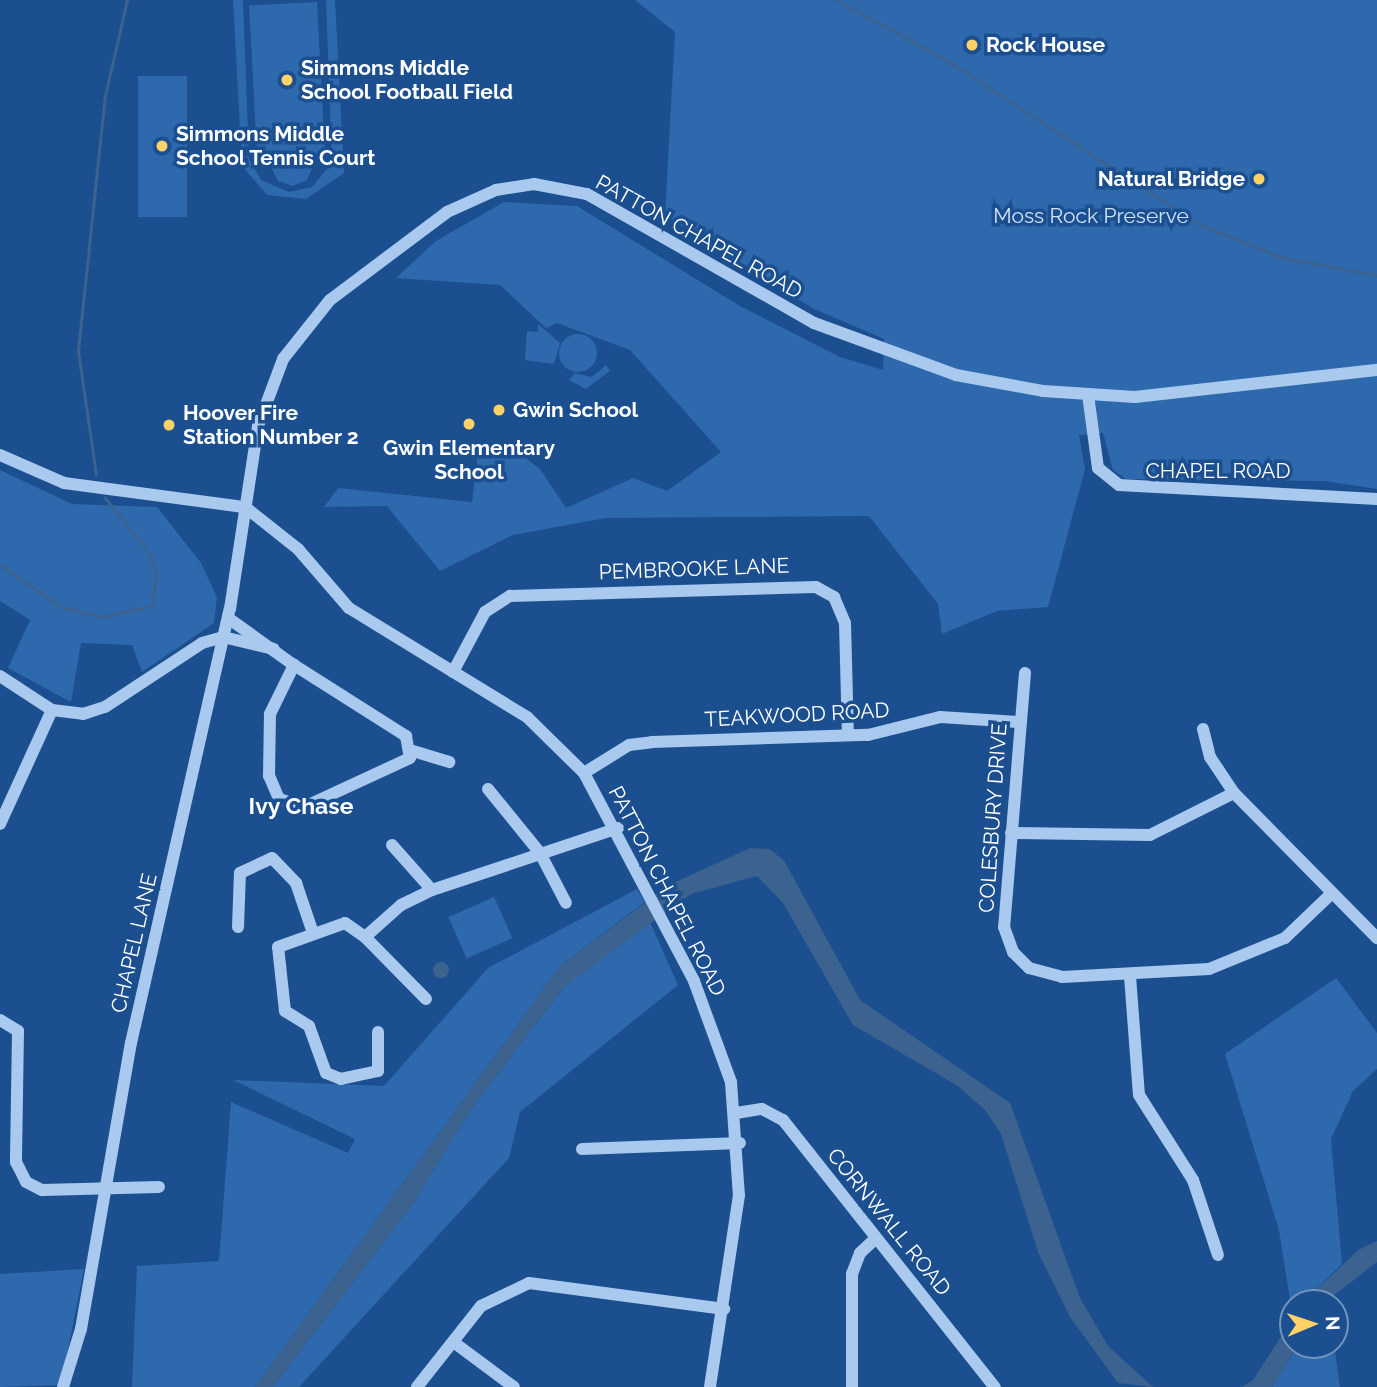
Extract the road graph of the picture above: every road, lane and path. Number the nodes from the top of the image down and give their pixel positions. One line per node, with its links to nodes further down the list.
1 (1377, 370): 2 (street, PATTON CHAPEL ROAD)
2 (1088, 395): 4 (street, CHAPEL ROAD); 5 (street, PATTON CHAPEL ROAD)
3 (0, 455): 5 (street)
4 (1377, 499)
5 (245, 507): 6 (street, CHAPEL LANE); 10 (street, PATTON CHAPEL ROAD)
6 (228, 618): 7 (street, CHAPEL LANE); 8 (street)
7 (223, 637): 8 (street); 13 (street); 42 (street, CHAPEL LANE)
8 (274, 649): 9 (street)
9 (294, 665): 17 (street); 17 (street)
10 (453, 672): 16 (street, PEMBROOKE LANE); 19 (street, PATTON CHAPEL ROAD)
11 (1025, 673): 14 (street, COLESBURY DRIVE)
12 (0, 676): 13 (street)
13 (52, 710): 22 (street)
14 (1019, 722): 16 (street, TEAKWOOD ROAD); 24 (street, COLESBURY DRIVE)
15 (1203, 729): 21 (street)
16 (848, 735): 19 (street, TEAKWOOD ROAD)
17 (413, 751): 18 (street)
18 (449, 762)
19 (584, 774): 23 (street, PATTON CHAPEL ROAD)
20 (488, 789): 26 (street)
21 (1234, 793): 24 (street); 28 (street)
22 (0, 824)
23 (618, 828): 26 (street); 38 (street, PATTON CHAPEL ROAD)
24 (1011, 832): 34 (street, COLESBURY DRIVE)
25 (392, 845): 27 (street)
26 (540, 853): 27 (street); 29 (street)
27 (432, 890): 32 (street)
28 (1330, 895): 33 (street); 34 (street, COLESBURY DRIVE)
29 (566, 904)
30 (238, 927): 31 (street)
31 (312, 930): 32 (street); 37 (street)
32 (365, 937): 35 (street)
33 (1377, 938)
34 (1130, 976): 44 (street)
35 (426, 999)
36 (0, 1020): 42 (street)
37 (377, 1032)
38 (736, 1113): 39 (street, PATTON CHAPEL ROAD); 43 (street, CORNWALL ROAD)
39 (740, 1143): 40 (street); 45 (street, PATTON CHAPEL ROAD)
40 (582, 1149)
41 (159, 1187): 42 (street)
42 (105, 1188): 47 (street, CHAPEL LANE)
43 (876, 1238): 51 (street); 52 (street, CORNWALL ROAD)
44 (1217, 1255)
45 (724, 1309): 46 (street); 50 (street, PATTON CHAPEL ROAD)
46 (456, 1344): 48 (street); 49 (street)
47 (63, 1387)
48 (417, 1387)
49 (514, 1387)
50 (710, 1387)
51 (852, 1387)
52 (995, 1387)

